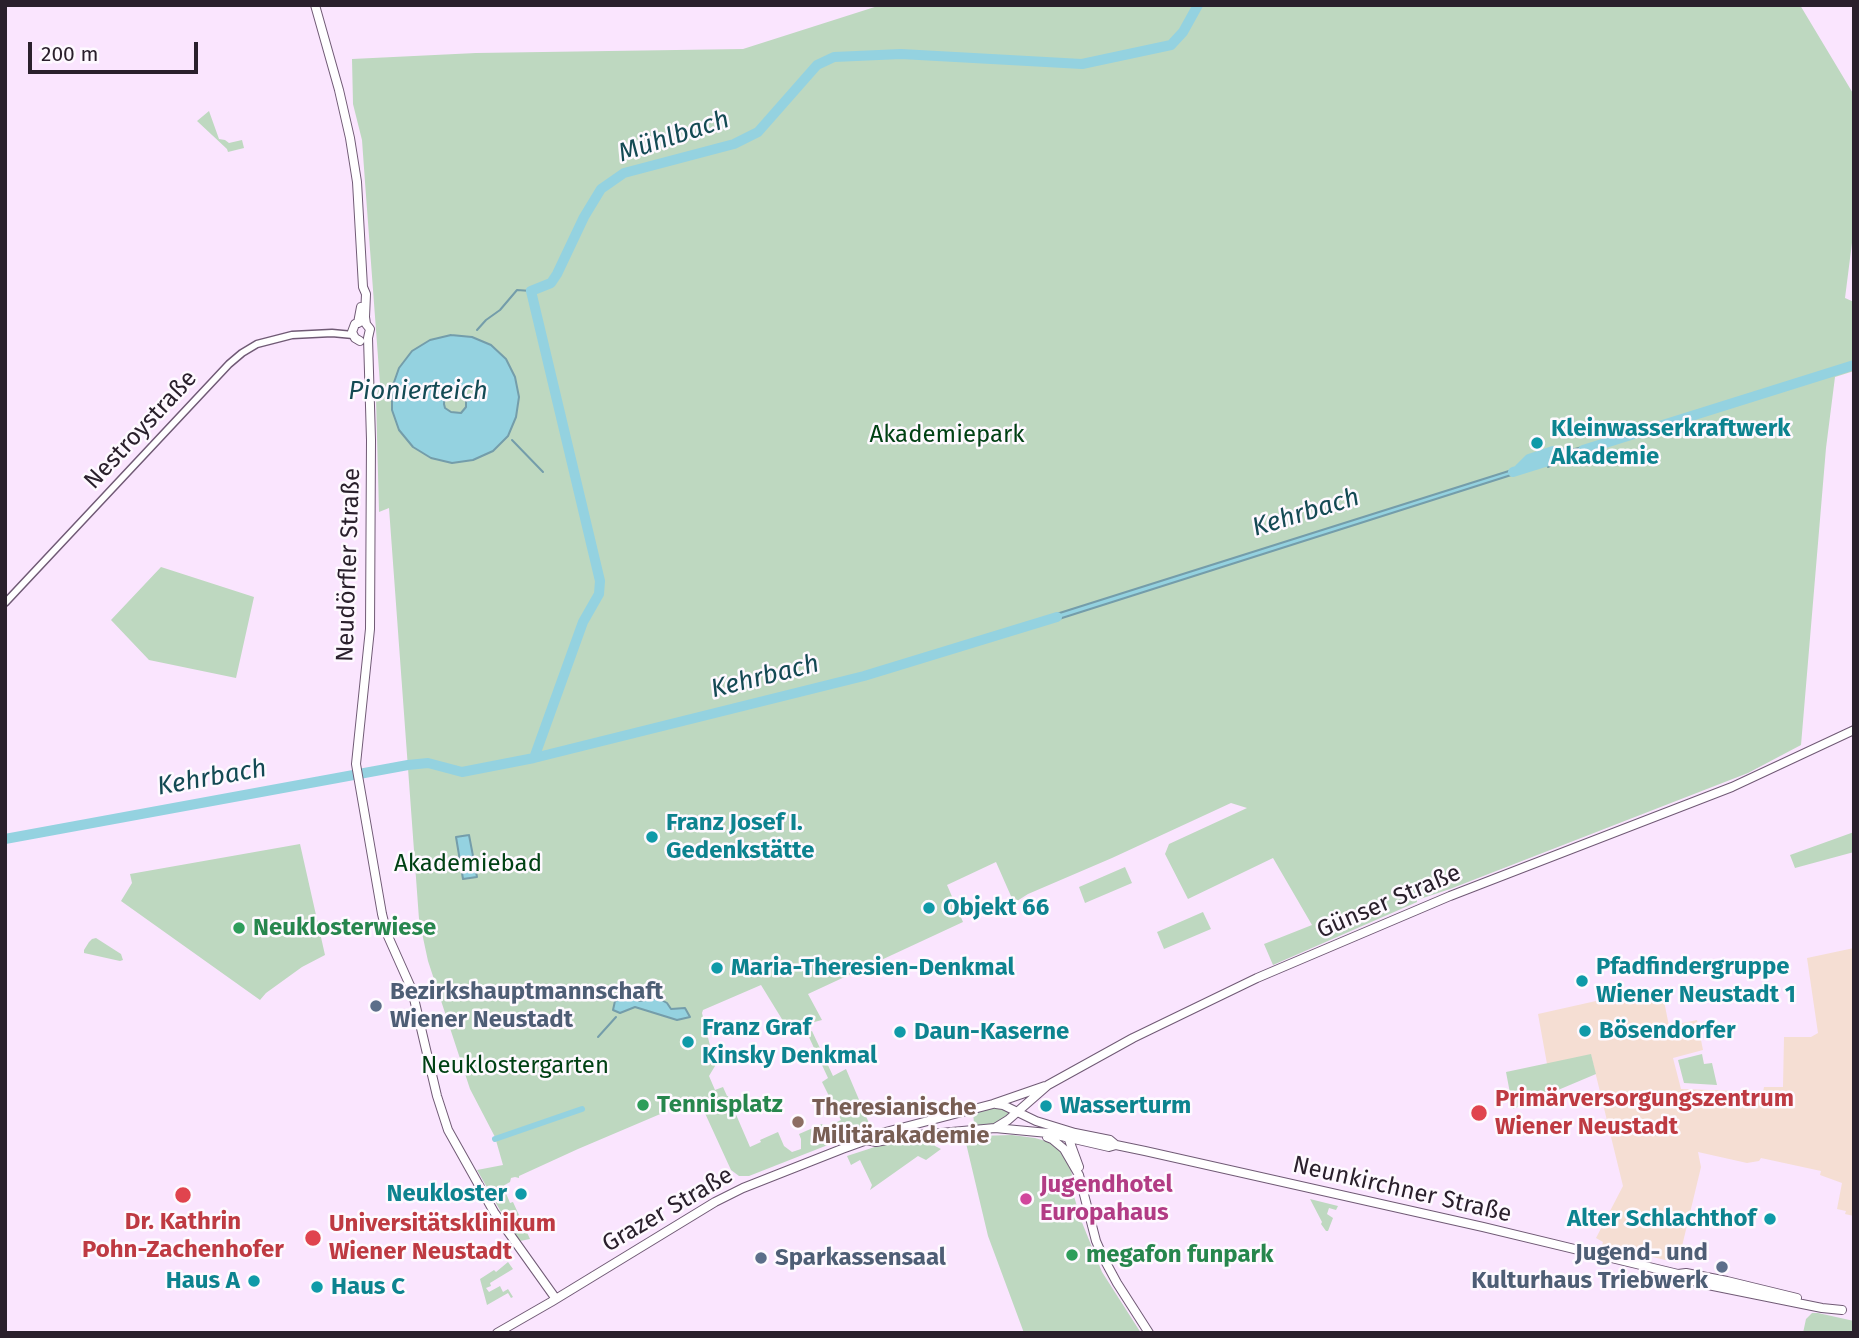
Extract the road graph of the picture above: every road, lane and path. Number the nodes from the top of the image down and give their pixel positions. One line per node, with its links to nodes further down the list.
1 (315, 5): 2 (main road, Neudörfler Straße)
2 (359, 331): 3 (street, Nestroystraße); 20 (main road, Neudörfler Straße)
3 (5, 603)
4 (1854, 730): 5 (main road, Günser Straße)
5 (1048, 1085): 6 (main road); 7 (main road, Grazer Straße)
6 (1032, 1099): 9 (main road); 10 (main road)
7 (993, 1104): 8 (main road, Grazer Straße); 9 (main road)
8 (980, 1107): 12 (main road); 15 (main road, Grazer Straße)
9 (1017, 1111): 10 (main road); 11 (main road)
10 (1036, 1121): 14 (main road)
11 (995, 1128): 12 (main road, Grazer Straße); 13 (main road, Neunkirchner Straße)
12 (980, 1129): 15 (main road, Grazer Straße)
13 (1041, 1133): 14 (main road, Neunkirchner Straße); 18 (main road)
14 (1072, 1136): 16 (main road, Neunkirchner Straße); 17 (main road, Neunkirchner Straße); 18 (main road); 19 (main road)
15 (867, 1140): 20 (main road, Grazer Straße)
16 (1092, 1144): 17 (main road, Neunkirchner Straße); 19 (main road)
17 (1116, 1145): 21 (main road, Neunkirchner Straße)
18 (1065, 1149): 19 (main road)
19 (1079, 1171): 23 (main road)
20 (556, 1299): 22 (main road, Grazer Straße)
21 (1854, 1312)
22 (497, 1333)
23 (1149, 1333)

